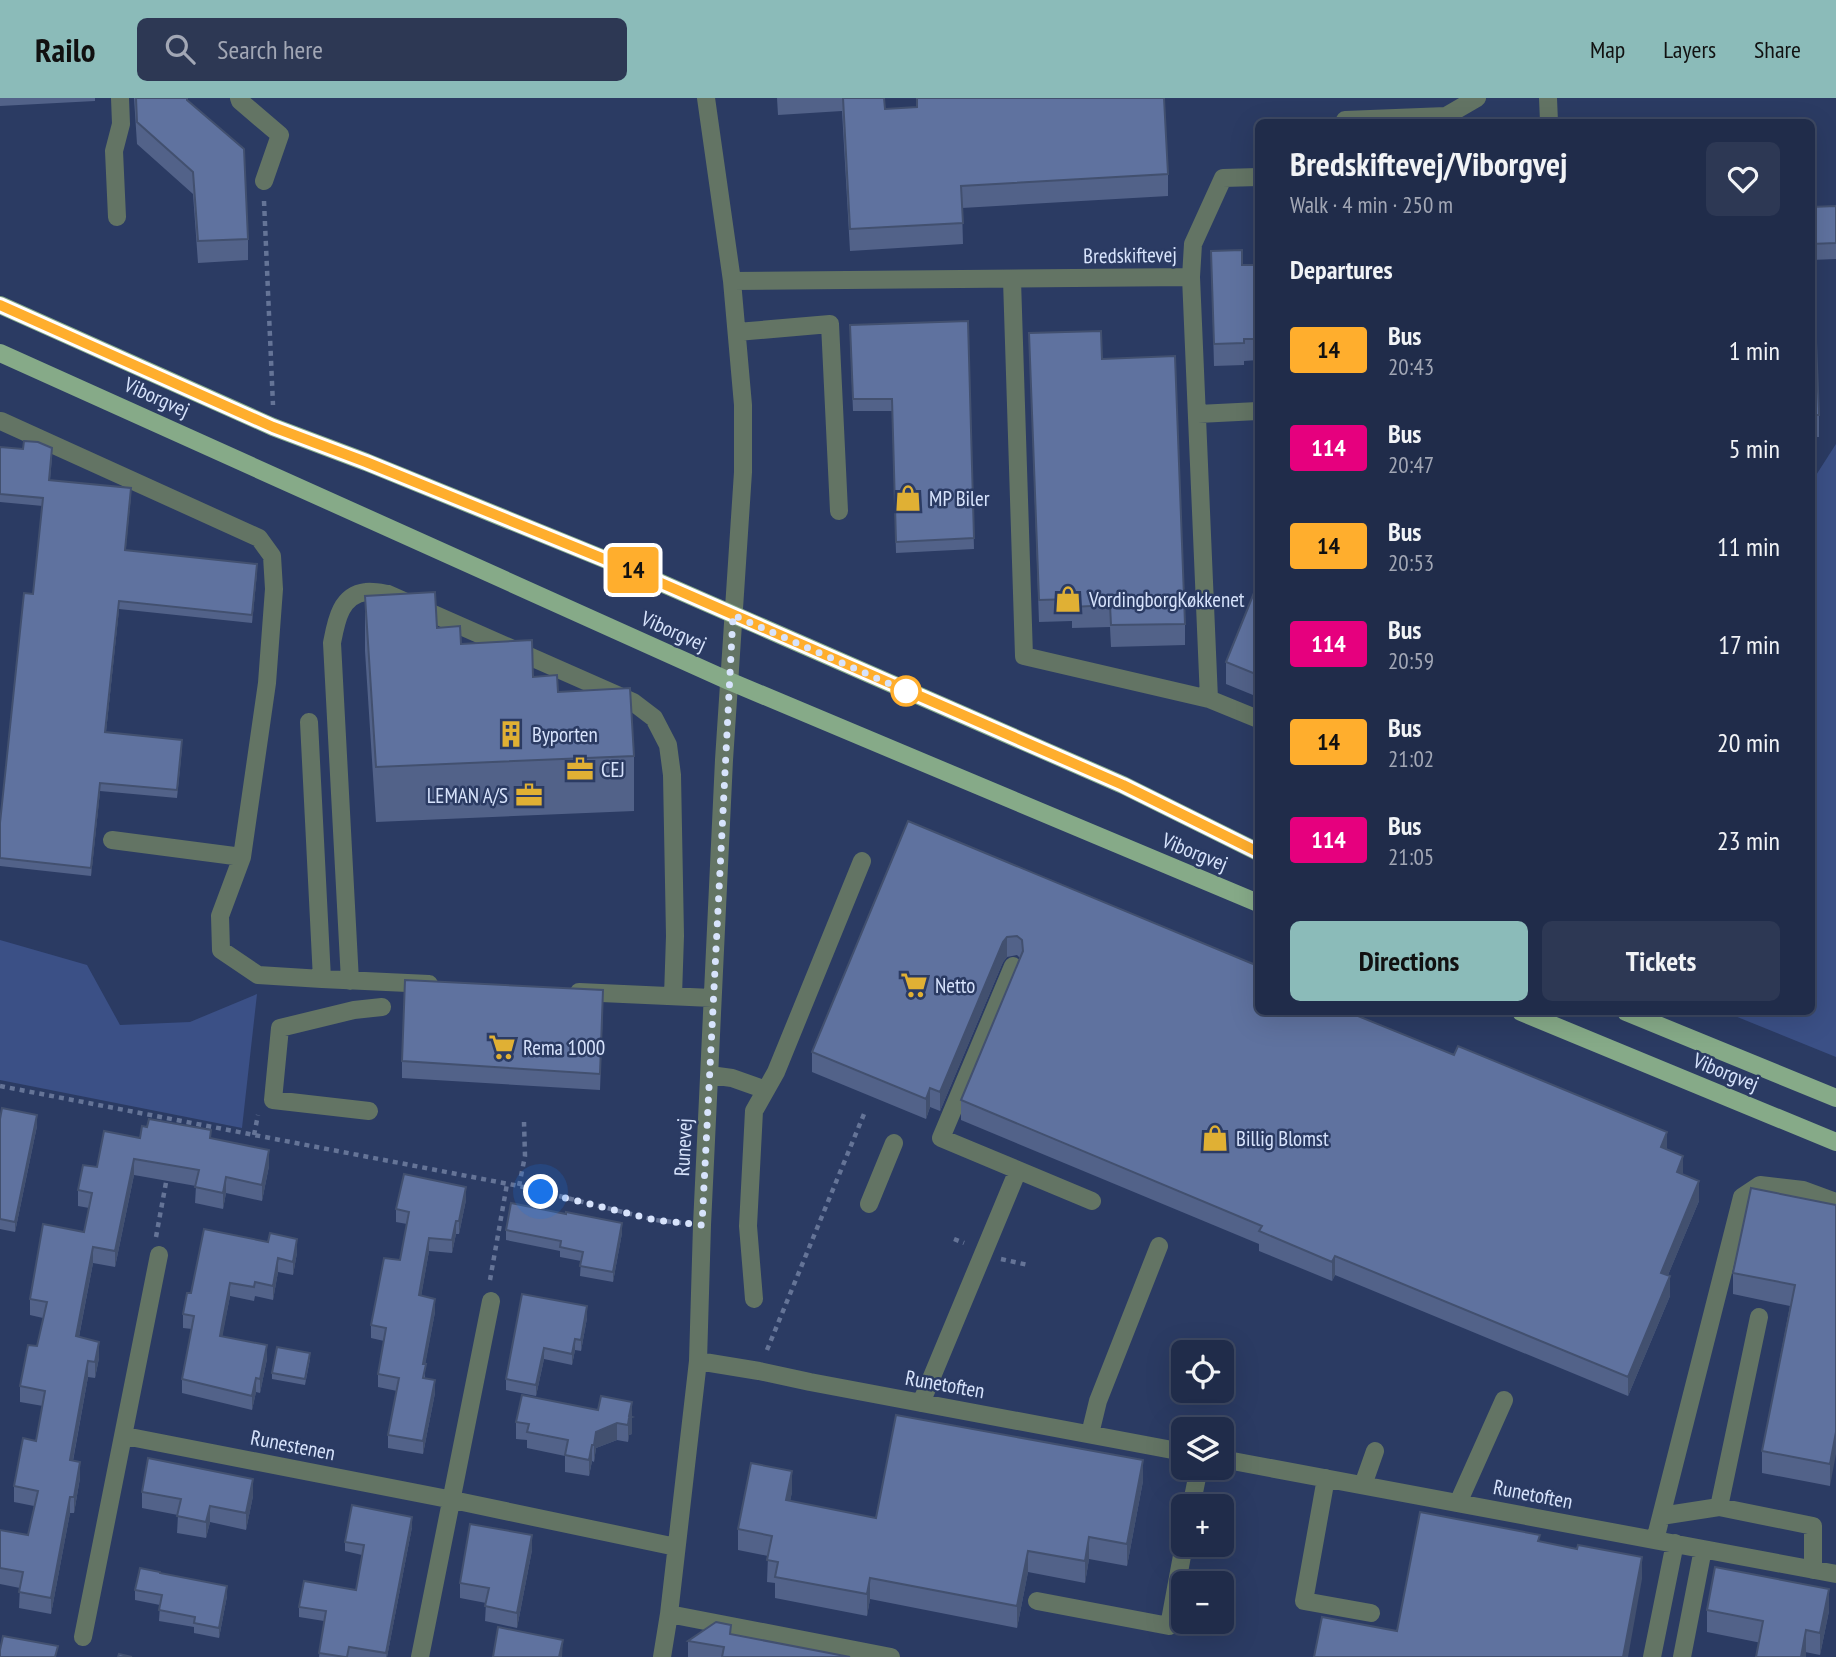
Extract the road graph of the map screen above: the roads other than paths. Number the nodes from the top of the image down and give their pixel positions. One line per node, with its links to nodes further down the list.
1 (120, 98): 10 (street)
2 (239, 98): 9 (street)
3 (706, 98): 13 (street)
4 (1477, 98): 6 (street)
5 (1548, 98): 7 (street)
6 (1370, 119)
7 (1549, 119)
8 (1255, 177): 11 (street)
9 (264, 181)
10 (117, 216)
11 (1191, 277): 12 (street, Bredskiftevej); 18 (street, Bredskiftevej)
12 (1012, 280): 13 (street, Bredskiftevej); 23 (street)
13 (732, 281): 15 (street)
14 (0, 305): 21 (main road, Viborgvej)
15 (737, 332): 20 (street); 21 (street)
16 (0, 353): 22 (main road, Viborgvej)
17 (1255, 411): 18 (street)
18 (1198, 414): 23 (street, Bredskiftevej)
19 (1, 421): 28 (street)
20 (839, 511)
21 (733, 615): 22 (street); 27 (main road, Viborgvej)
22 (729, 681): 30 (main road, Viborgvej); 37 (street, Runevej)
23 (1209, 699): 24 (street)
24 (1255, 718)
25 (309, 722): 32 (street)
26 (112, 840): 28 (street)
27 (1255, 851)
28 (242, 857): 32 (street)
29 (862, 861): 42 (street)
30 (1255, 902)
31 (1013, 966): 47 (street)
32 (322, 979): 33 (street)
33 (350, 981): 34 (street); 36 (street)
34 (444, 985)
35 (565, 991): 36 (street)
36 (673, 996): 37 (street)
37 (712, 998): 41 (street, Runevej)
38 (382, 1007): 44 (street)
39 (1528, 1015): 45 (main road, Viborgvej)
40 (1633, 1015): 43 (main road, Viborgvej)
41 (709, 1075): 42 (street); 56 (street, Runevej)
42 (766, 1090): 53 (street)
43 (1836, 1098)
44 (369, 1111)
45 (1836, 1142)
46 (894, 1143): 50 (street)
47 (1018, 1170): 48 (street); 58 (street)
48 (1092, 1201)
49 (1836, 1202): 69 (street)
50 (869, 1204)
51 (1160, 1246): 59 (street)
52 (159, 1255): 60 (street)
53 (754, 1299)
54 (491, 1301): 66 (street)
55 (1759, 1317): 68 (street)
56 (698, 1362): 58 (street, Runetoften); 72 (street, Runevej)
57 (1504, 1400): 67 (street)
58 (921, 1403): 59 (street, Runetoften)
59 (1090, 1434): 61 (street, Runetoften)
60 (125, 1436): 66 (street, Runestenen); 80 (street)
61 (1171, 1450)
62 (1375, 1451): 65 (street)
63 (1234, 1461): 64 (street, Runetoften)
64 (1326, 1478): 65 (street, Runetoften); 78 (street)
65 (1363, 1485): 67 (street, Runetoften)
66 (453, 1500): 72 (street, Runestenen); 81 (street)
67 (1458, 1503): 70 (street, Runetoften)
68 (1720, 1507): 69 (street); 75 (street)
69 (1661, 1516): 70 (street)
70 (1655, 1539): 71 (street, Runetoften)
71 (1675, 1544): 73 (street, Runetoften); 84 (street)
72 (676, 1547): 79 (street, Runevej)
73 (1703, 1549): 75 (street, Runetoften); 85 (street)
74 (1182, 1557): 77 (street)
75 (1813, 1570): 76 (street, Runetoften)
76 (1836, 1574)
77 (1037, 1601)
78 (1371, 1613)
79 (669, 1614): 82 (street, Runevej); 83 (street)
80 (83, 1637)
81 (420, 1657)
82 (662, 1657)
83 (891, 1657)
84 (1652, 1657)
85 (1682, 1657)

